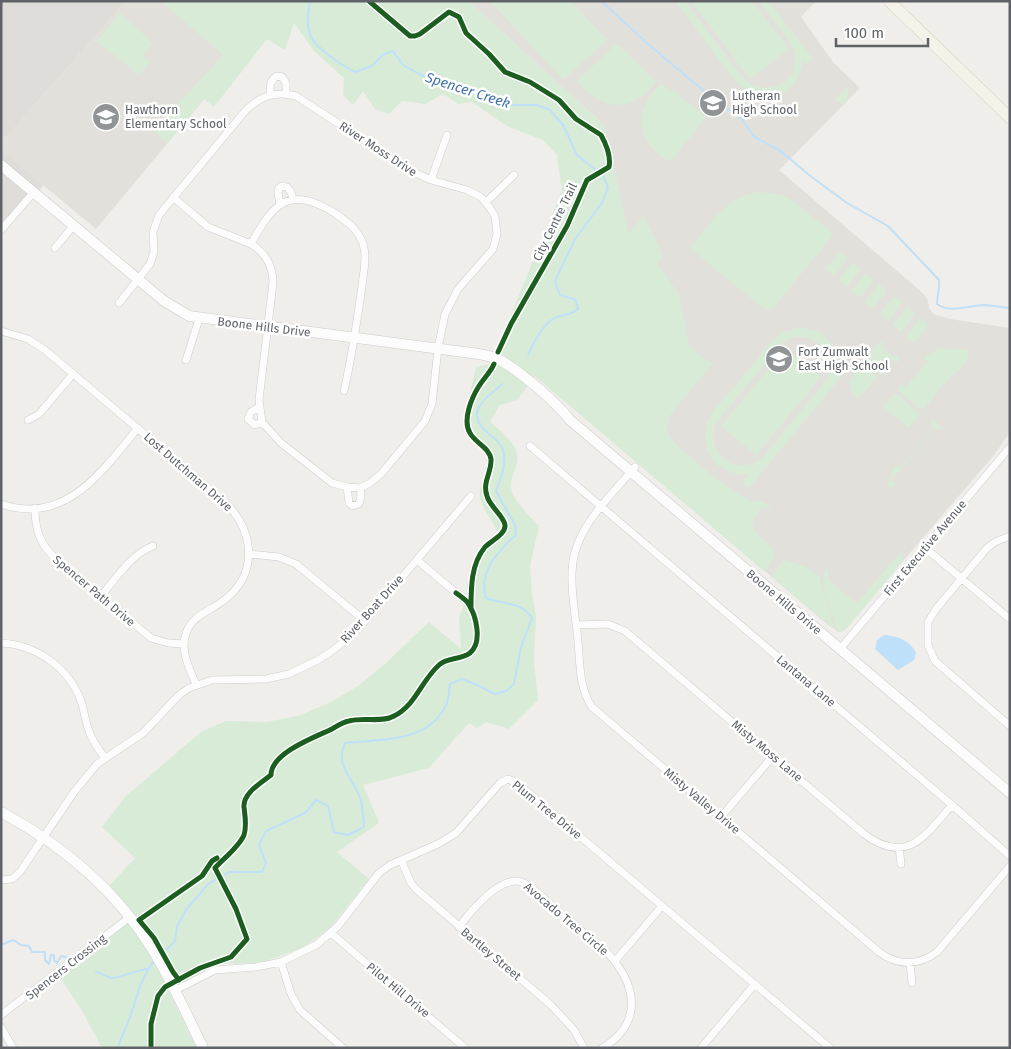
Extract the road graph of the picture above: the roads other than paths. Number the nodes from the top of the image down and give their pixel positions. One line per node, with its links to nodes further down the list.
1 (895, 3): 4 (main road)
2 (270, 94): 3 (street, River Moss Drive); 3 (street); 10 (street)
3 (286, 94): 8 (street, River Moss Drive)
4 (1010, 118)
5 (447, 135): 8 (street)
6 (1, 165): 9 (street, Boone Hills Drive)
7 (514, 175): 12 (street)
8 (431, 180): 12 (street, River Moss Drive)
9 (34, 192): 14 (street, Boone Hills Drive); 15 (street)
10 (173, 197): 16 (street); 18 (street)
11 (294, 199): 13 (street); 13 (street); 23 (street)
12 (486, 202): 24 (street)
13 (280, 205): 16 (street)
14 (74, 225): 17 (street); 18 (street, Boone Hills Drive)
15 (1, 230)
16 (251, 244): 21 (street)
17 (55, 248)
18 (138, 280): 19 (street); 20 (street, Boone Hills Drive)
19 (120, 302)
20 (199, 319): 21 (street, Boone Hills Drive); 25 (street)
21 (268, 328): 23 (street, Boone Hills Drive); 28 (street)
22 (1, 331): 26 (street, Lost Dutchman Drive)
23 (355, 339): 24 (street, Boone Hills Drive); 27 (street)
24 (438, 348): 34 (street, Boone Hills Drive); 36 (street)
25 (186, 360)
26 (73, 374): 29 (street); 31 (street, Lost Dutchman Drive)
27 (344, 392)
28 (259, 407): 30 (street); 30 (street)
29 (28, 420)
30 (262, 422): 35 (street)
31 (138, 428): 40 (street); 44 (street, Lost Dutchman Drive)
32 (530, 446): 39 (street, Lantana Lane)
33 (1010, 447): 43 (street, First Executive Avenue)
34 (634, 470): 39 (street, Misty Valley Drive); 54 (street, Boone Hills Drive)
35 (347, 487): 36 (street); 36 (street)
36 (360, 488)
37 (471, 496): 45 (street, River Boat Drive)
38 (1, 504): 40 (street)
39 (602, 507): 51 (street, Misty Valley Drive); 61 (street, Lantana Lane)
40 (35, 508): 48 (street, Spencer Path Drive)
41 (1010, 536): 46 (street)
42 (153, 546): 48 (street)
43 (925, 548): 46 (street); 54 (street, First Executive Avenue)
44 (249, 554): 50 (street); 53 (street, Lost Dutchman Drive)
45 (416, 560): 47 (street); 50 (street, River Boat Drive)
46 (962, 578): 49 (street); 56 (street)
47 (456, 593)
48 (100, 597): 53 (street, Spencer Path Drive)
49 (1010, 619)
50 (364, 621): 55 (street, River Boat Drive)
51 (576, 625): 57 (street, Misty Moss Lane); 63 (street, Misty Valley Drive)
52 (1, 643): 58 (street)
53 (184, 644): 55 (street)
54 (842, 646): 59 (street, Boone Hills Drive); 60 (street, Boone Hills Drive)
55 (196, 684): 58 (street, River Boat Drive)
56 (1010, 726)
57 (773, 756): 63 (street); 65 (street, Misty Moss Lane)
58 (104, 758): 64 (street, River Boat Drive)
59 (1010, 784)
60 (1010, 793)
61 (952, 805): 65 (street); 66 (street, Lantana Lane)
62 (1, 812): 64 (street)
63 (721, 817): 77 (street, Misty Valley Drive)
64 (44, 837): 70 (street, River Boat Drive); 72 (street)
65 (899, 848): 68 (street)
66 (1010, 856)
67 (401, 860): 71 (street, Plum Tree Drive); 73 (street, Bartley Street); 74 (street, Plum Tree Drive)
68 (901, 864)
69 (1010, 866): 77 (street)
70 (1, 880)
71 (662, 906): 75 (street); 79 (street, Plum Tree Drive)
72 (130, 917): 80 (street); 81 (street, Spencers Crossing)
73 (459, 927): 75 (street, Avocado Tree Circle); 87 (street, Bartley Street)
74 (331, 934): 76 (street, Plum Tree Drive); 86 (street, Pilot Hill Drive)
75 (615, 961): 88 (street, Avocado Tree Circle)
76 (280, 962): 80 (street, Plum Tree Drive); 85 (street)
77 (910, 963): 78 (street)
78 (912, 983)
79 (755, 984): 89 (street); 90 (street, Plum Tree Drive)
80 (174, 991): 84 (street)
81 (1, 1015)
82 (1, 1027): 83 (street)
83 (13, 1048)
84 (203, 1048)
85 (343, 1048)
86 (465, 1048)
87 (584, 1048)
88 (602, 1048)
89 (701, 1048)
90 (830, 1048)

